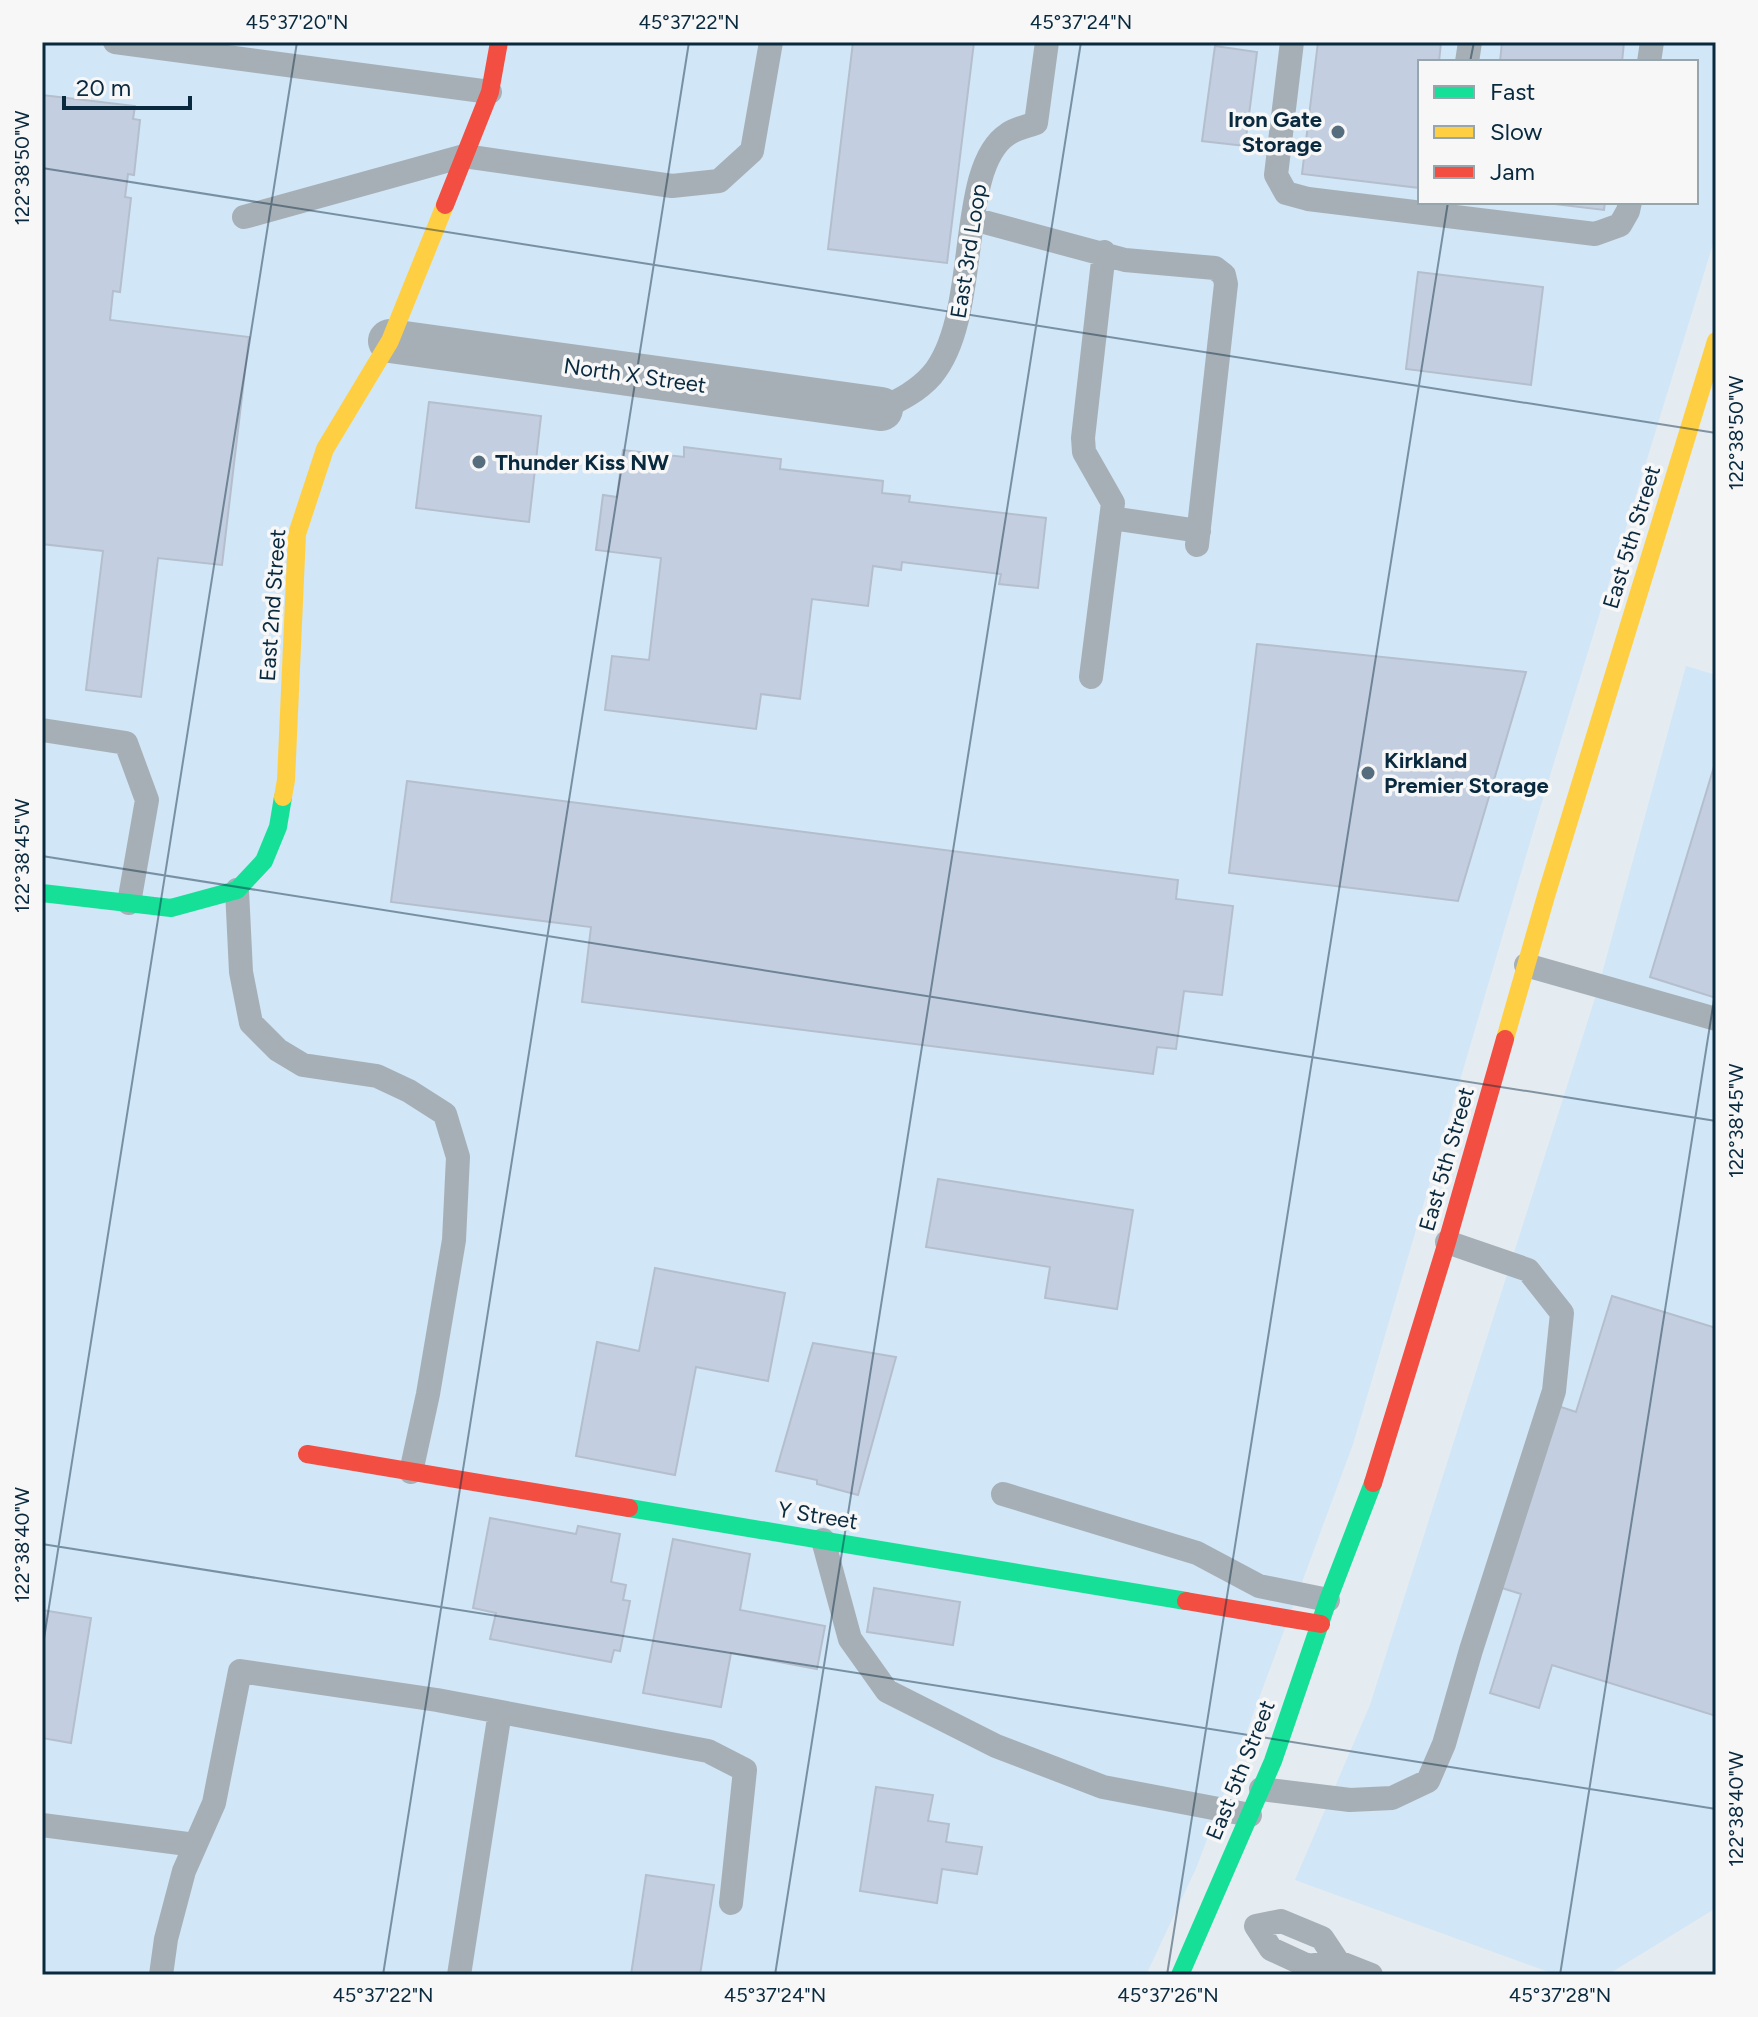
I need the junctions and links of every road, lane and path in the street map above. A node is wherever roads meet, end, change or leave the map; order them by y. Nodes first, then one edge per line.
1 (115, 42) edge
2 (499, 42) edge
3 (771, 42) edge
4 (1047, 42) edge
5 (1292, 42) edge
6 (490, 92) junction
7 (464, 156) junction
8 (1630, 204) edge
9 (1448, 209) edge
10 (244, 217) dead end
11 (973, 219) junction
12 (1104, 252) junction
13 (390, 341) junction
14 (1716, 341) edge
15 (881, 409) joint
16 (1111, 518) junction
17 (1091, 677) dead end
18 (42, 730) edge
19 (237, 890) junction
20 (42, 893) edge
21 (129, 903) junction
22 (1526, 965) junction
23 (1716, 1019) edge
24 (1447, 1242) junction
25 (307, 1454) dead end
26 (411, 1472) junction
27 (1003, 1494) dead end
28 (823, 1540) junction
29 (1328, 1600) junction
30 (1321, 1624) junction
31 (500, 1712) junction
32 (1261, 1789) junction
33 (1250, 1815) junction
34 (42, 1825) edge
35 (195, 1845) junction
36 (731, 1903) dead end
37 (1211, 1905) junction
38 (161, 1975) edge
39 (459, 1975) edge
40 (1180, 1975) edge
41 (1369, 1975) edge

1 - 6 lane
2 - 6 street, East 2nd Street
3 - 7 lane
4 - 11 lane, East 3rd Loop
5 - 9 lane
6 - 7 street, East 2nd Street
7 - 10 lane
7 - 13 street, East 2nd Street
8 - 9 lane
11 - 12 lane
11 - 15 lane, East 3rd Loop
12 - 16 lane
12 - 16 lane
13 - 15 street, North X Street
13 - 19 street, East 2nd Street
14 - 22 street, East 5th Street
16 - 17 lane
18 - 21 lane
19 - 21 street
19 - 26 lane
20 - 21 street
22 - 23 lane
22 - 24 street, East 5th Street
24 - 29 street, East 5th Street
24 - 32 lane
25 - 26 street, Y Street
26 - 28 street, Y Street
27 - 29 lane
28 - 30 street, Y Street
28 - 33 lane
29 - 30 street, East 5th Street
30 - 32 street, East 5th Street
31 - 35 lane
31 - 36 lane
31 - 39 lane
32 - 33 street, East 5th Street
33 - 37 street, East 5th Street
34 - 35 lane
35 - 38 lane
37 - 40 street, East 5th Street
37 - 41 lane

